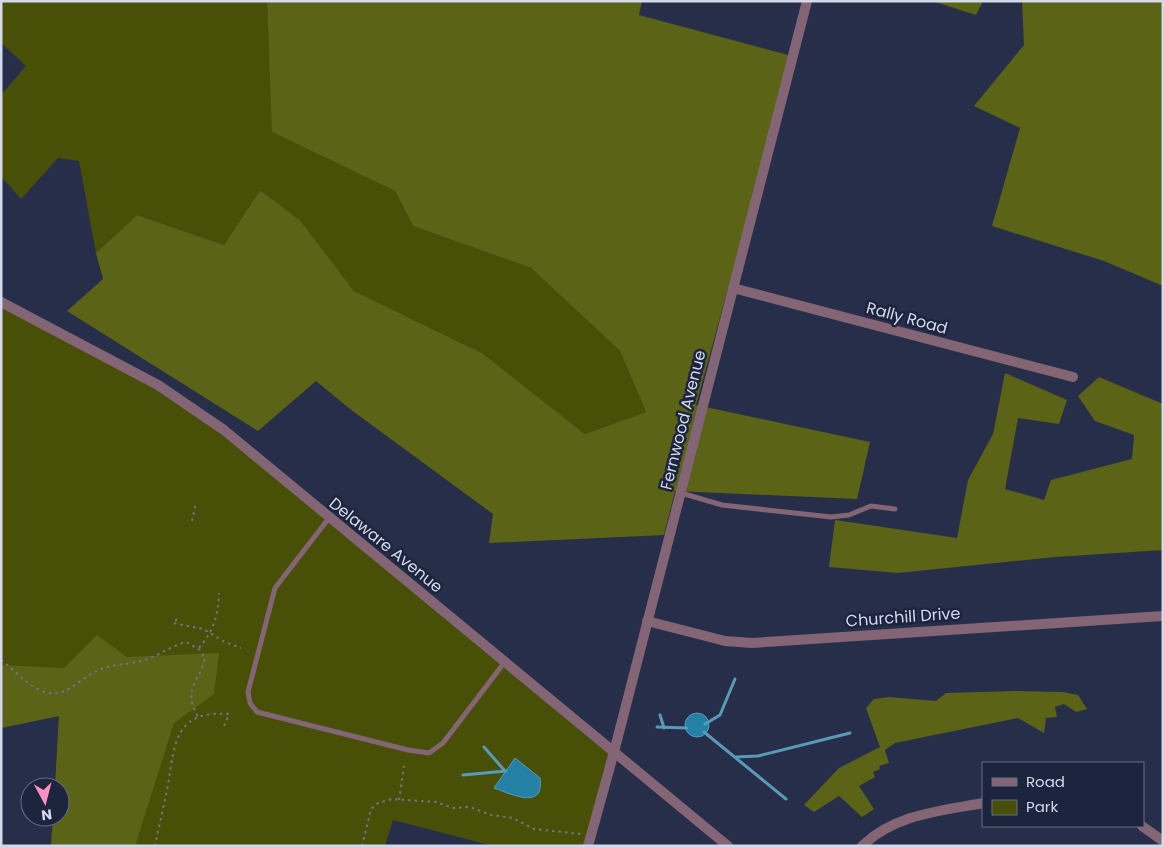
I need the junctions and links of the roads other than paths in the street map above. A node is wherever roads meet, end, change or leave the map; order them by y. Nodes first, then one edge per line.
1 (807, 1) edge
2 (733, 288) junction
3 (1, 302) edge
4 (1073, 377) dead end
5 (680, 493) junction
6 (895, 509) dead end
7 (329, 518) junction
8 (1163, 616) edge
9 (647, 621) junction
10 (504, 662) junction
11 (614, 752) junction
12 (982, 803) edge
13 (1143, 827) edge
14 (1163, 841) edge
15 (588, 846) edge
16 (728, 846) edge
17 (862, 846) edge

1 - 2 street, Fernwood Avenue
2 - 4 street, Rally Road
2 - 5 street, Fernwood Avenue
3 - 7 street, Delaware Avenue
5 - 6 lane
5 - 9 street, Fernwood Avenue
7 - 10 street, Delaware Avenue
7 - 10 lane
8 - 9 street, Churchill Drive
9 - 11 street, Fernwood Avenue
10 - 11 street, Delaware Avenue
11 - 15 street, Fernwood Avenue
11 - 16 street, Delaware Avenue
12 - 17 street
13 - 14 street

